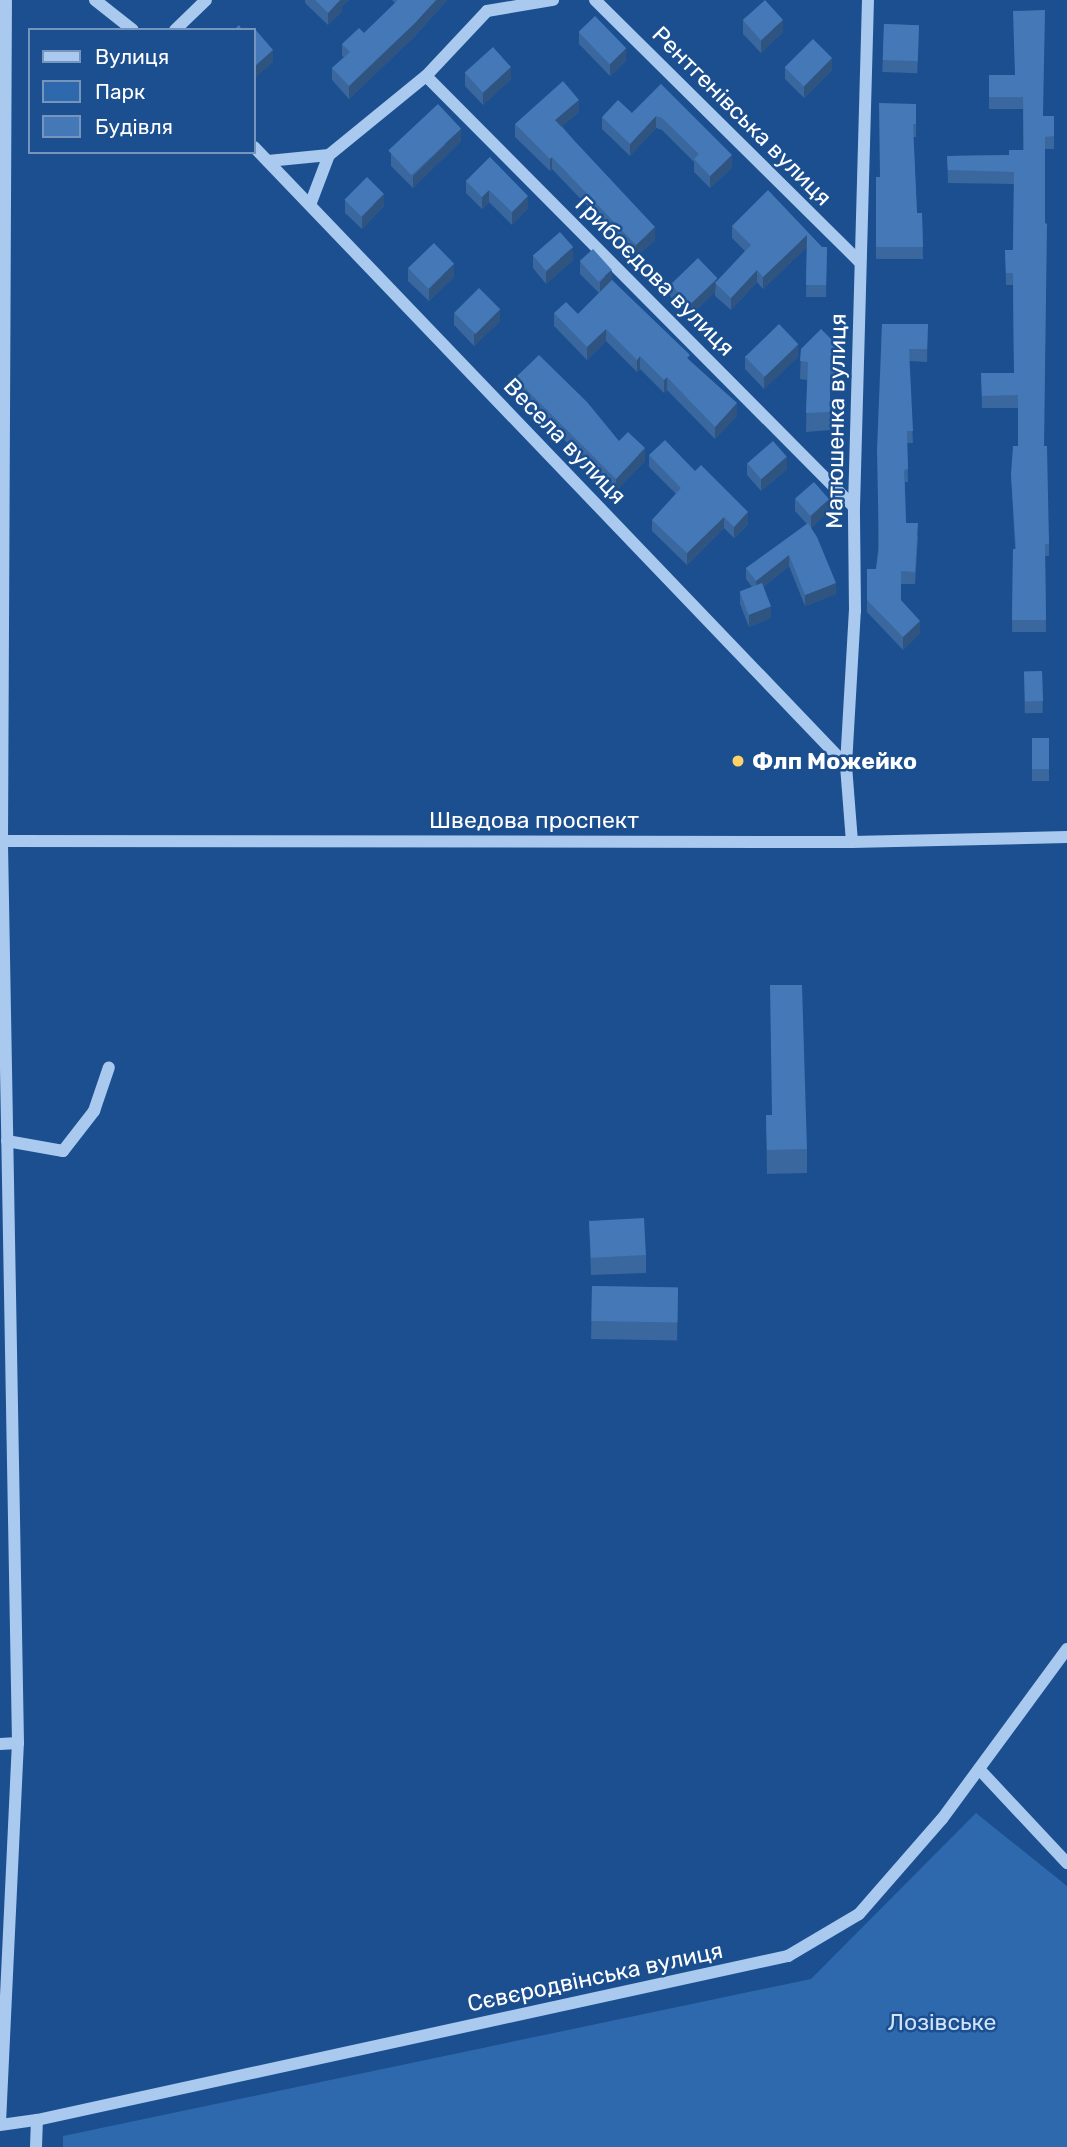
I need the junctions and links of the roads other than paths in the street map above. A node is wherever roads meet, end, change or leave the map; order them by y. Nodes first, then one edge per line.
1 (6, 0) edge
2 (95, 0) edge
3 (206, 0) edge
4 (553, 0) edge
5 (595, 0) edge
6 (868, 0) edge
7 (130, 28) edge
8 (177, 28) edge
9 (426, 76) junction
10 (256, 149) edge
11 (329, 155) junction
12 (268, 161) junction
13 (310, 205) junction
14 (860, 262) junction
15 (854, 507) junction
16 (846, 765) junction
17 (1067, 836) edge
18 (1, 841) edge
19 (852, 842) junction
20 (109, 1067) dead end
21 (6, 1142) junction
22 (1067, 1649) edge
23 (19, 1743) junction
24 (0, 1744) edge
25 (979, 1769) junction
26 (1067, 1863) edge
27 (37, 2120) junction
28 (0, 2124) edge
29 (36, 2147) edge

1 - 18 street
2 - 7 street
3 - 8 street
4 - 9 street
5 - 14 street, Рентгенівська вулиця
6 - 14 street, Матюшенка вулиця
9 - 11 street
9 - 15 street, Грибоєдова вулиця
10 - 12 street, Весела вулиця
11 - 12 street
11 - 13 street
12 - 13 street, Весела вулиця
13 - 16 street, Весела вулиця
14 - 15 street, Матюшенка вулиця
15 - 16 street, Матюшенка вулиця
16 - 19 street, Матюшенка вулиця
17 - 19 street, Шведова проспект
18 - 19 street, Шведова проспект
18 - 21 street
20 - 21 street
21 - 23 street
22 - 25 street, Сєвєродвінська вулиця
23 - 24 street
23 - 28 street
25 - 26 street
25 - 27 street, Сєвєродвінська вулиця
27 - 28 street, Сєвєродвінська вулиця
27 - 29 street

